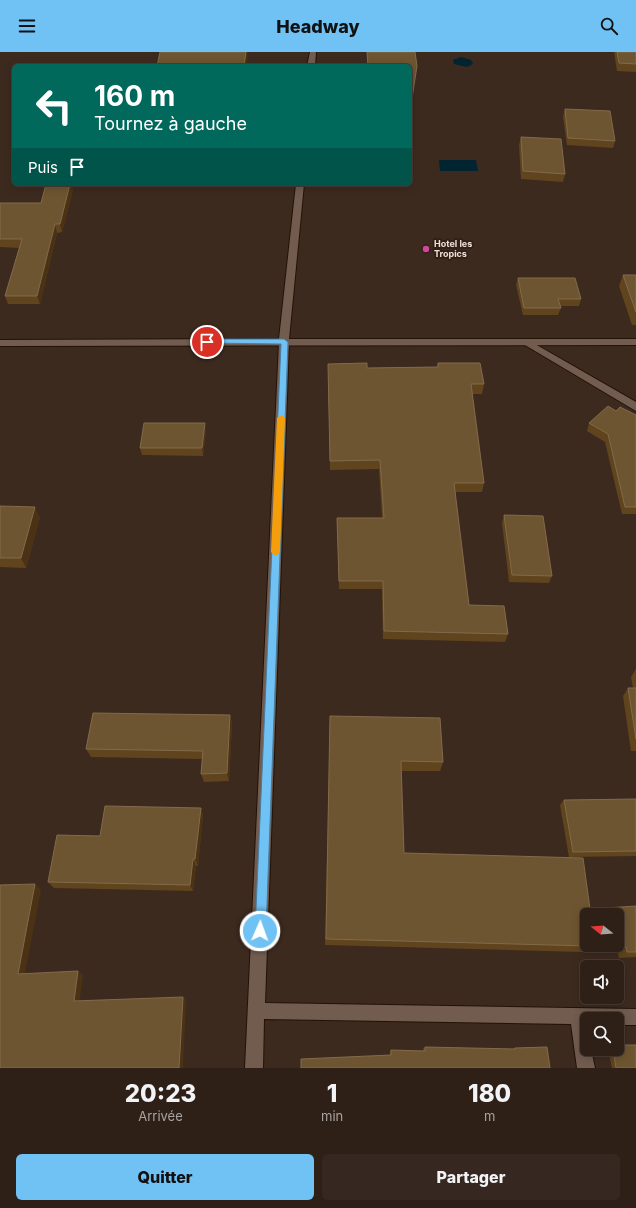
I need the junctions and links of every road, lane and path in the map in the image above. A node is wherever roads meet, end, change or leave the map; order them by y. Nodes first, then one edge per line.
1 (313, 52) edge
2 (311, 64) edge
3 (300, 186) edge
4 (284, 342) junction
5 (636, 342) edge
6 (0, 343) edge
7 (528, 343) junction
8 (636, 407) edge
9 (257, 1011) junction
10 (636, 1016) edge
11 (578, 1017) junction
12 (254, 1068) edge
13 (586, 1068) edge

1 - 2 street
3 - 4 street
4 - 6 street
4 - 7 street
4 - 9 street
5 - 7 street
7 - 8 street
9 - 11 street
9 - 12 street
10 - 11 street
11 - 13 street

